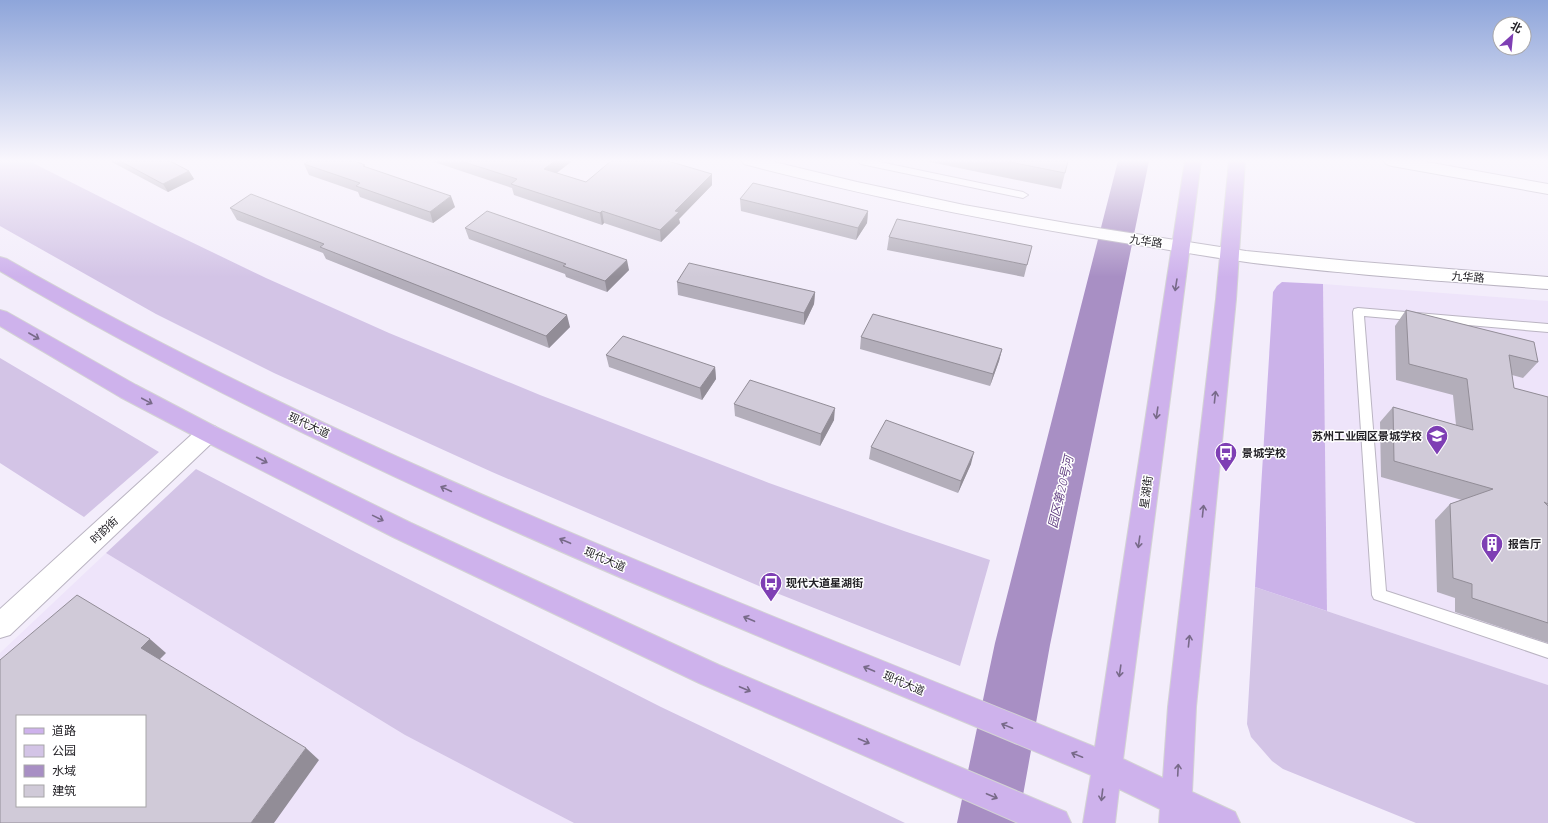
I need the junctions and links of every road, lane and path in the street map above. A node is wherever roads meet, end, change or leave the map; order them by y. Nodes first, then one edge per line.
1 (910, 199) edge
2 (1188, 199) edge
3 (1234, 199) edge
4 (1182, 246) junction
5 (1230, 254) junction
6 (0, 263) edge
7 (1548, 283) edge
8 (0, 317) edge
9 (1548, 328) edge
10 (208, 433) junction
11 (0, 626) edge
12 (1548, 651) edge
13 (1106, 767) junction
14 (1176, 812) edge
15 (1043, 818) edge
16 (1098, 823) edge
17 (1224, 823) edge

1 - 4 street, 九华路
2 - 4 main road, 星湖街
3 - 5 main road
4 - 5 street, 九华路
4 -> 13 main road, 星湖街
5 - 7 street, 九华路
14 -> 5 main road
13 -> 6 main road, 现代大道
8 -> 10 main road
9 - 12 lane
10 - 11 street, 时韵街
10 -> 15 main road
13 - 14 main road, 现代大道
13 -> 16 main road, 星湖街
14 - 17 main road, 现代大道

